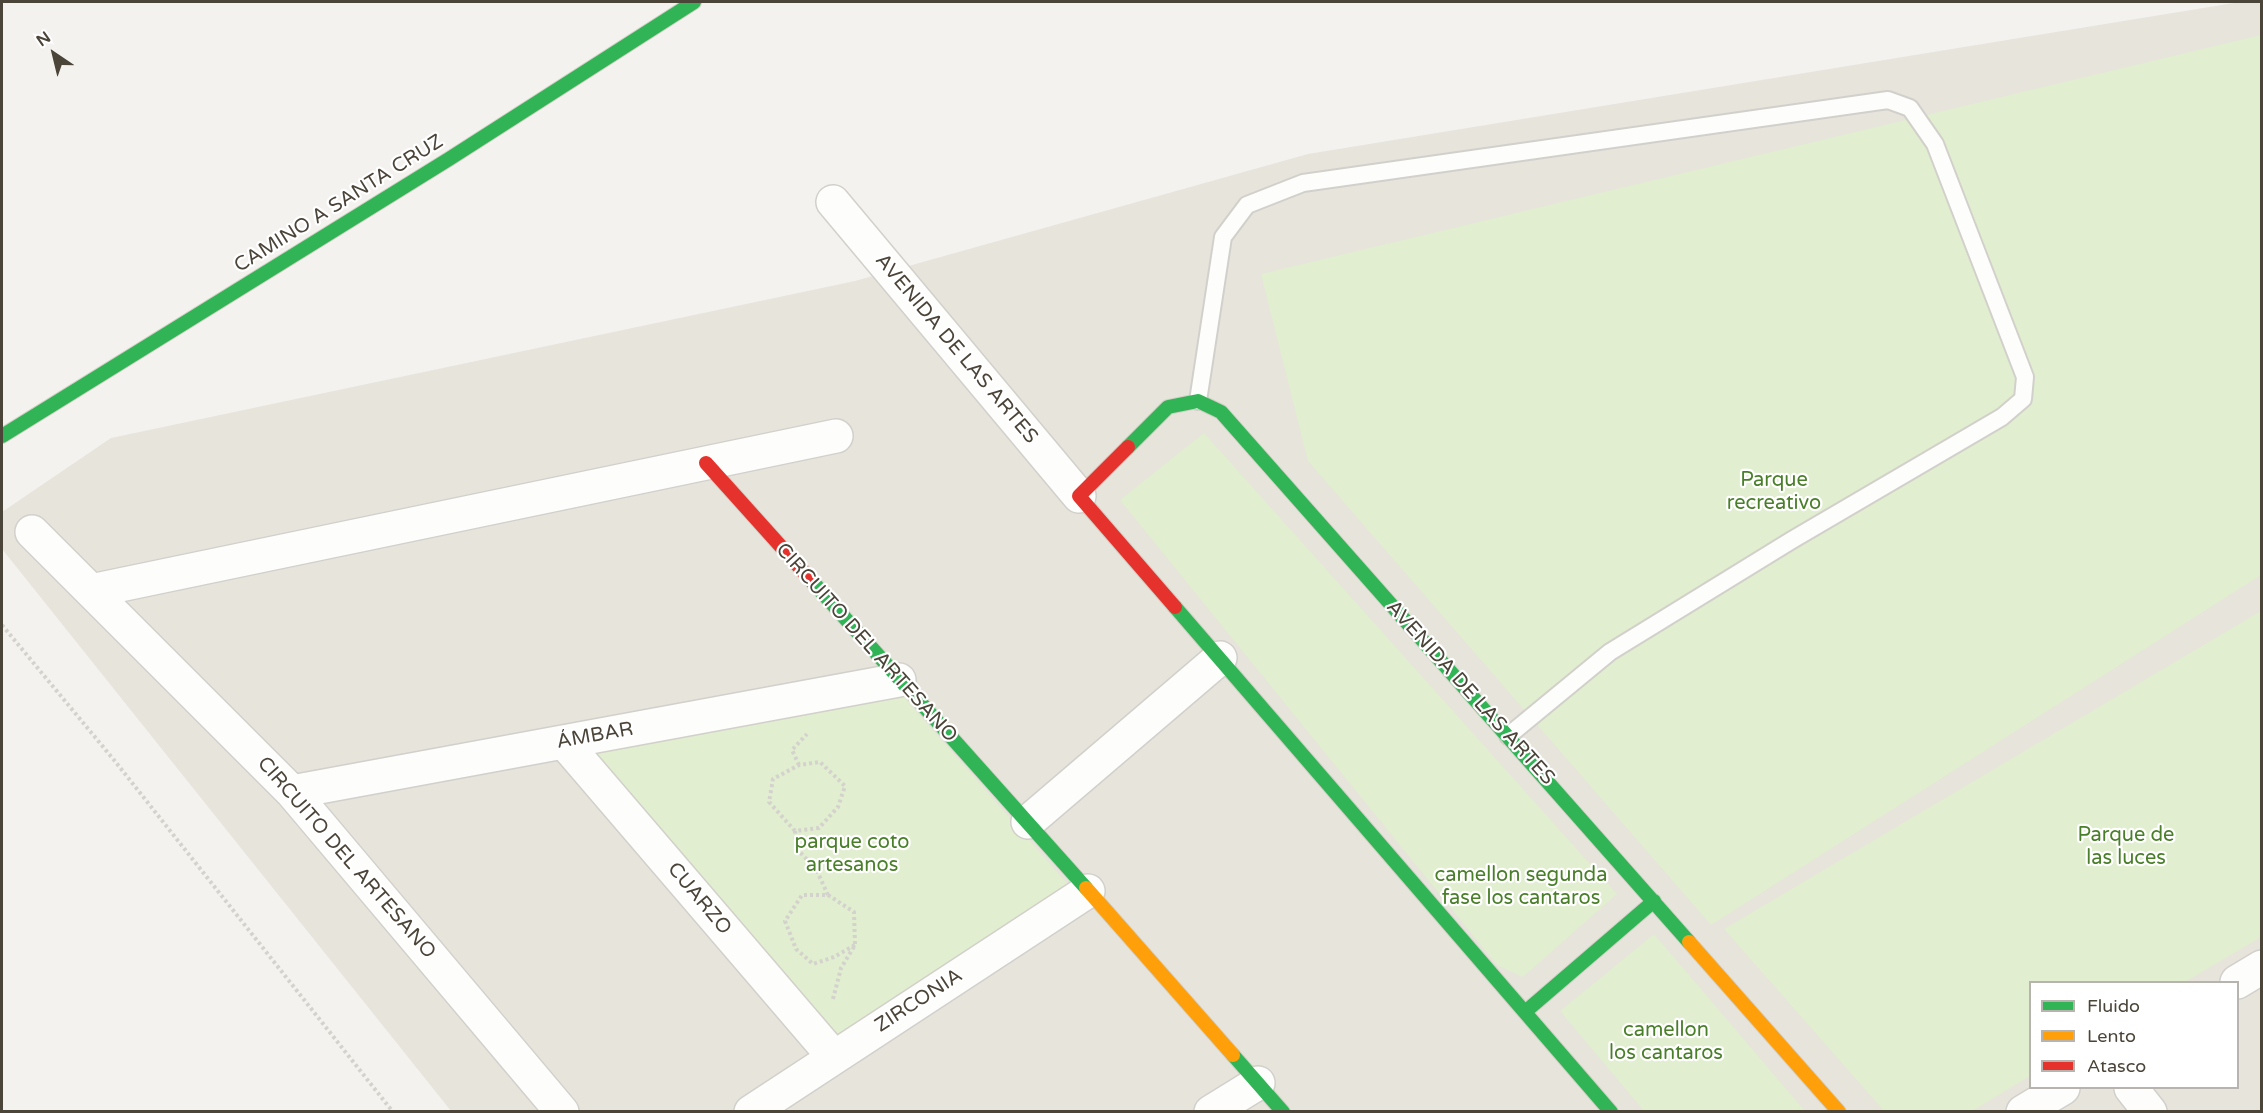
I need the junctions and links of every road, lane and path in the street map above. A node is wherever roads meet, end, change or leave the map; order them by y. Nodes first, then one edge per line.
1 (694, 2) edge
2 (833, 202) dead end
3 (1198, 400) junction
4 (2, 436) edge
5 (836, 436) dead end
6 (706, 463) junction
7 (1079, 496) junction
8 (32, 532) dead end
9 (91, 591) junction
10 (2, 625) edge
11 (1220, 658) junction
12 (899, 680) junction
13 (1508, 736) junction
14 (564, 742) junction
15 (292, 792) junction
16 (1028, 822) junction
17 (795, 831) junction
18 (1088, 891) junction
19 (828, 895) junction
20 (1654, 901) junction
21 (855, 945) junction
22 (2262, 968) edge
23 (2238, 981) edge
24 (832, 1002) dead end
25 (1525, 1012) junction
26 (834, 1058) junction
27 (1258, 1083) junction
28 (2061, 1089) edge
29 (2132, 1089) edge
30 (393, 1112) edge
31 (562, 1112) edge
32 (751, 1112) edge
33 (1211, 1112) edge
34 (1283, 1112) edge
35 (1611, 1112) edge
36 (1839, 1112) edge
37 (2023, 1112) edge
38 (2150, 1112) edge

1 - 4 street, CAMINO A SANTA CRUZ
2 - 7 street, AVENIDA DE LAS ARTES
3 - 7 street
3 - 13 street, AVENIDA DE LAS ARTES
3 - 13 lane
5 - 6 street
6 - 9 street
6 - 12 street, CIRCUITO DEL ARTESANO
7 - 11 street, AVENIDA DE LAS ARTES
8 - 9 street, CIRCUITO DEL ARTESANO
9 - 15 street, CIRCUITO DEL ARTESANO
10 - 30 path
11 - 16 street
11 - 25 street, AVENIDA DE LAS ARTES
12 - 14 street, ÁMBAR
12 - 16 street, CIRCUITO DEL ARTESANO
13 - 20 street, AVENIDA DE LAS ARTES
14 - 15 street, ÁMBAR
14 - 26 street, CUARZO
15 - 31 street, CIRCUITO DEL ARTESANO
16 - 18 street, CIRCUITO DEL ARTESANO
17 - 17 path
17 - 19 path
18 - 26 street, ZIRCONIA
18 - 27 street, CIRCUITO DEL ARTESANO
19 - 21 path
19 - 21 path
20 - 25 street
20 - 36 street, AVENIDA DE LAS ARTES
21 - 24 path
22 - 23 street
25 - 35 street, AVENIDA DE LAS ARTES
26 - 32 street, ZIRCONIA
27 - 33 street
27 - 34 street, CIRCUITO DEL ARTESANO
28 - 37 street
29 - 38 street

